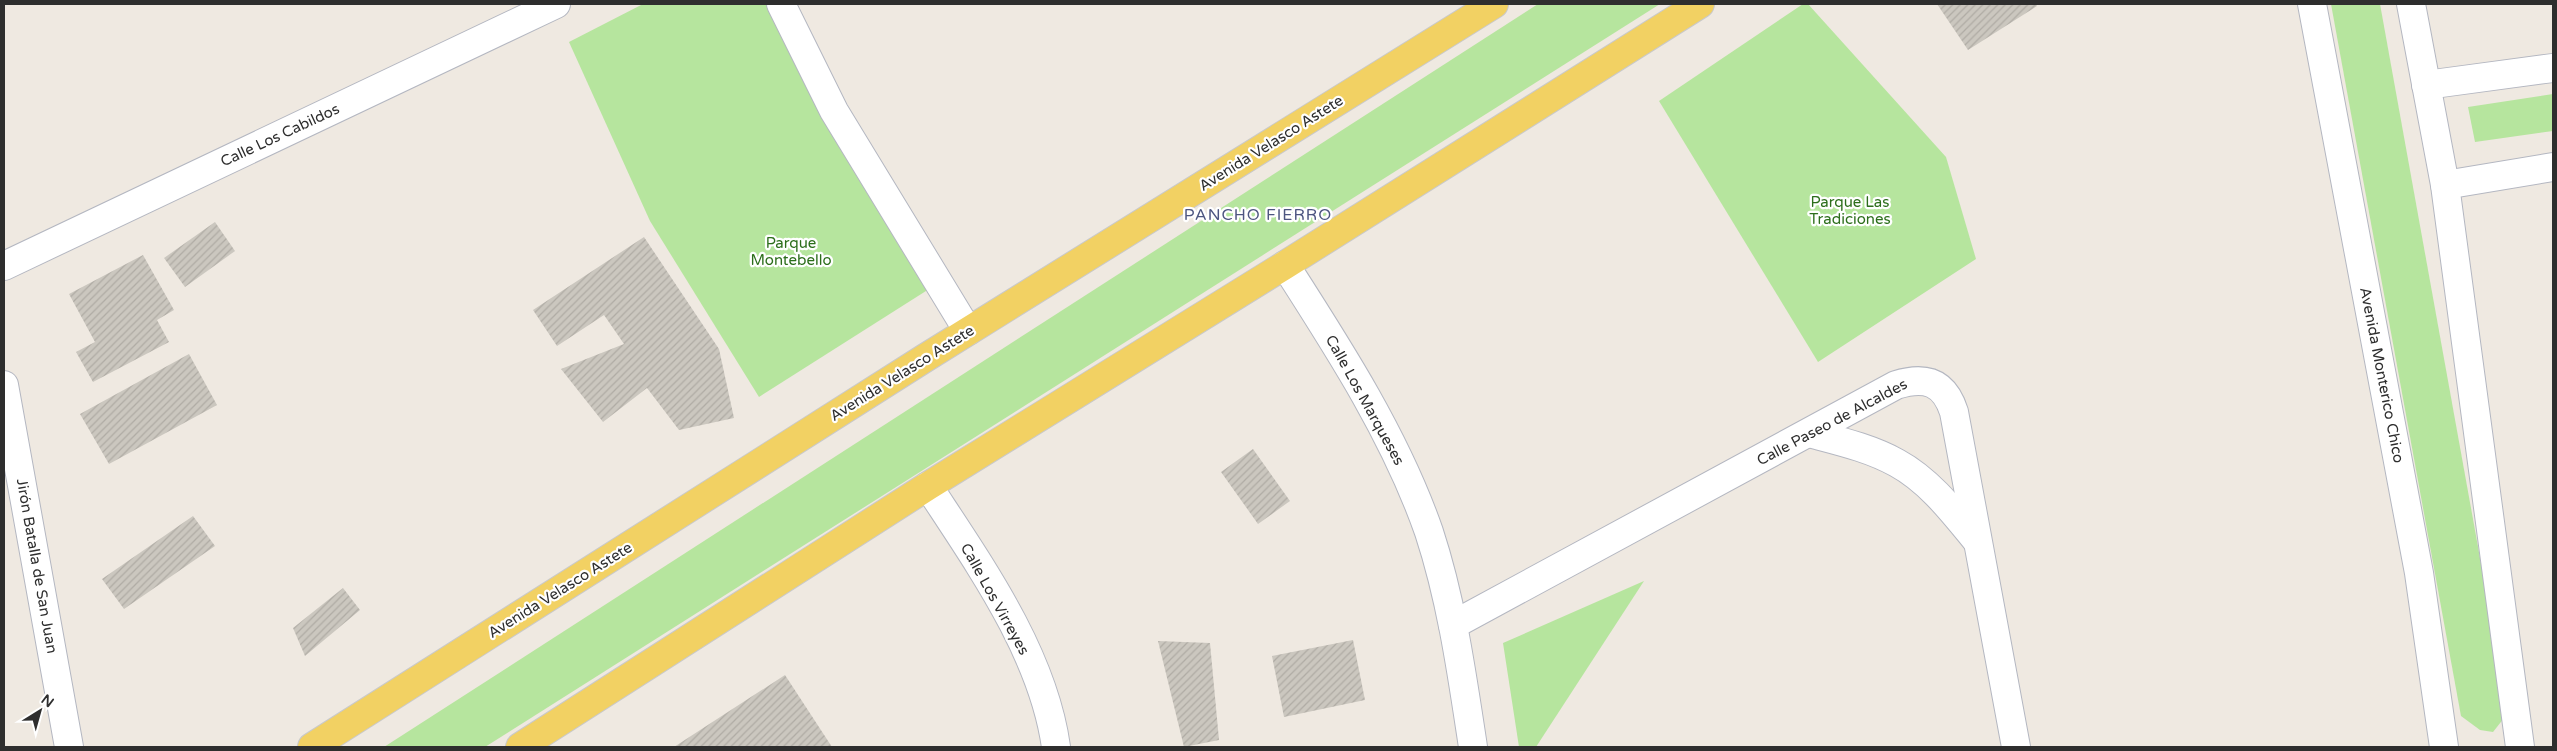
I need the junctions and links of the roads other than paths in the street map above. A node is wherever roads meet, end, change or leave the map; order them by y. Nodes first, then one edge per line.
1 (556, 4) edge
2 (781, 4) edge
3 (1494, 4) edge
4 (1700, 4) edge
5 (2312, 4) edge
6 (2411, 4) edge
7 (2553, 68) edge
8 (2426, 85) junction
9 (2553, 168) edge
10 (2445, 185) junction
11 (1285, 265) junction
12 (4, 266) edge
13 (968, 331) junction
14 (4, 384) edge
15 (1809, 433) junction
16 (928, 486) junction
17 (1978, 542) junction
18 (1453, 625) junction
19 (69, 747) edge
20 (312, 747) edge
21 (520, 747) edge
22 (1056, 747) edge
23 (1473, 747) edge
24 (2016, 747) edge
25 (2444, 747) edge
26 (2520, 747) edge

1 - 12 street, Calle Los Cabildos
2 - 13 street
3 - 13 main road, Avenida Velasco Astete
4 - 11 main road
5 - 25 street, Avenida Monterico Chico
6 - 8 street
7 - 8 street
8 - 10 street
9 - 10 street
10 - 26 street
11 - 16 main road
11 - 18 street, Calle Los Marqueses
13 - 20 main road, Avenida Velasco Astete
14 - 19 street, Jirón Batalla de San Juan
15 - 17 street
15 - 17 street, Calle Paseo de Alcaldes
15 - 18 street, Calle Paseo de Alcaldes
16 - 21 main road
16 - 22 street, Calle Los Virreyes
17 - 24 street, Calle Paseo de Alcaldes
18 - 23 street, Calle Los Marqueses

